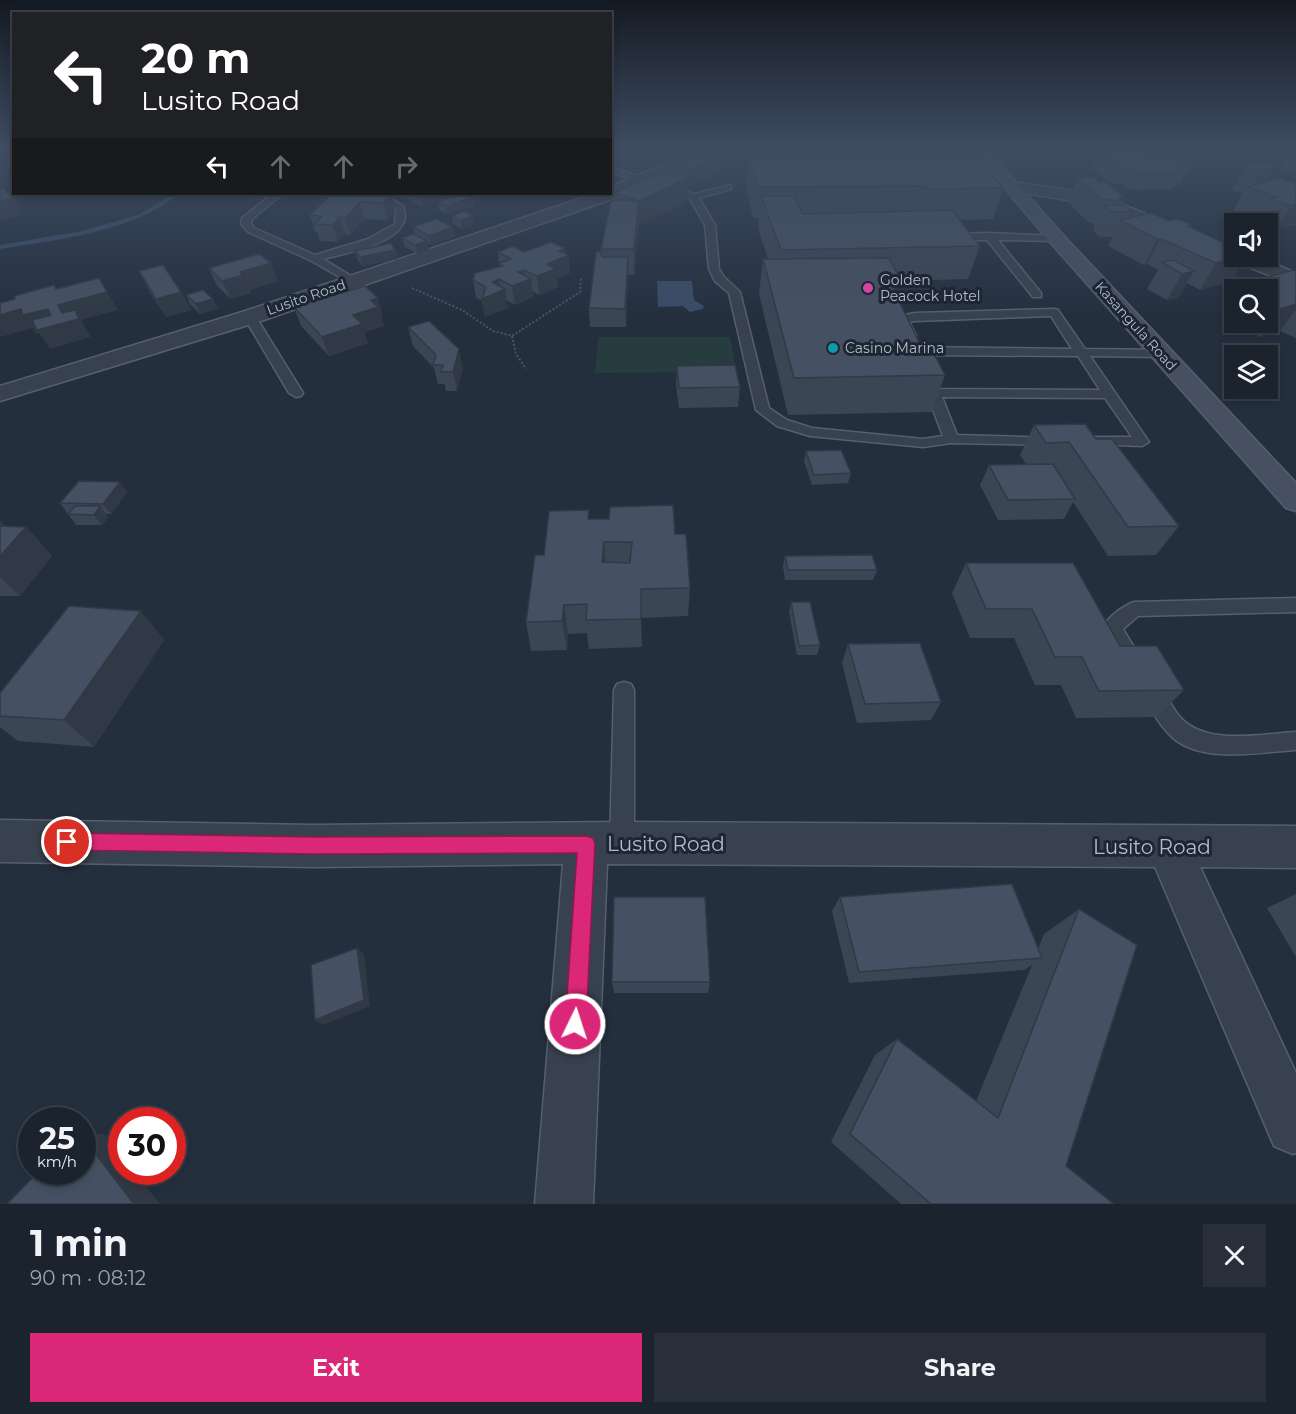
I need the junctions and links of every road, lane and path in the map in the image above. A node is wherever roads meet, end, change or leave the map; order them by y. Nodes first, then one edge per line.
1 (264, 204) edge
2 (394, 204) edge
3 (578, 204) edge
4 (698, 204) edge
5 (1027, 204) edge
6 (1103, 204) edge
7 (989, 236) junction
8 (944, 237) edge
9 (1056, 238) junction
10 (1224, 251) edge
11 (314, 258) junction
12 (1264, 267) edge
13 (378, 273) junction
14 (581, 278) dead end
15 (1296, 280) edge
16 (352, 281) junction
17 (1036, 295) dead end
18 (250, 317) junction
19 (512, 336) junction
20 (918, 351) junction
21 (1082, 353) junction
22 (1160, 353) junction
23 (526, 369) dead end
24 (296, 393) dead end
25 (934, 393) junction
26 (0, 394) edge
27 (1110, 394) junction
28 (951, 439) junction
29 (1296, 501) edge
30 (1289, 605) edge
31 (1296, 621) edge
32 (624, 690) dead end
33 (1296, 741) edge
34 (0, 841) edge
35 (604, 844) junction
36 (1168, 847) junction
37 (1296, 847) edge
38 (1293, 1127) dead end
39 (564, 1204) edge

1 - 11 lane
2 - 11 lane
3 - 13 street, Lusito Road
4 - 28 lane
5 - 9 main road, Kasangula Road
6 - 10 street
7 - 8 lane
7 - 9 lane
7 - 17 lane
9 - 22 main road, Kasangula Road
11 - 16 lane
12 - 15 street
13 - 16 street, Lusito Road
13 - 19 path
14 - 19 path
16 - 18 street, Lusito Road
18 - 24 lane
18 - 26 street, Lusito Road
19 - 23 path
20 - 21 lane
20 - 21 lane
20 - 25 lane
21 - 22 lane
21 - 27 lane
22 - 29 main road, Kasangula Road
25 - 27 lane
25 - 28 lane
27 - 28 lane
30 - 31 lane
30 - 33 lane
32 - 35 lane
34 - 35 street, Lusito Road
35 - 36 street, Lusito Road
35 - 39 street
36 - 37 street, Lusito Road
36 - 38 street

